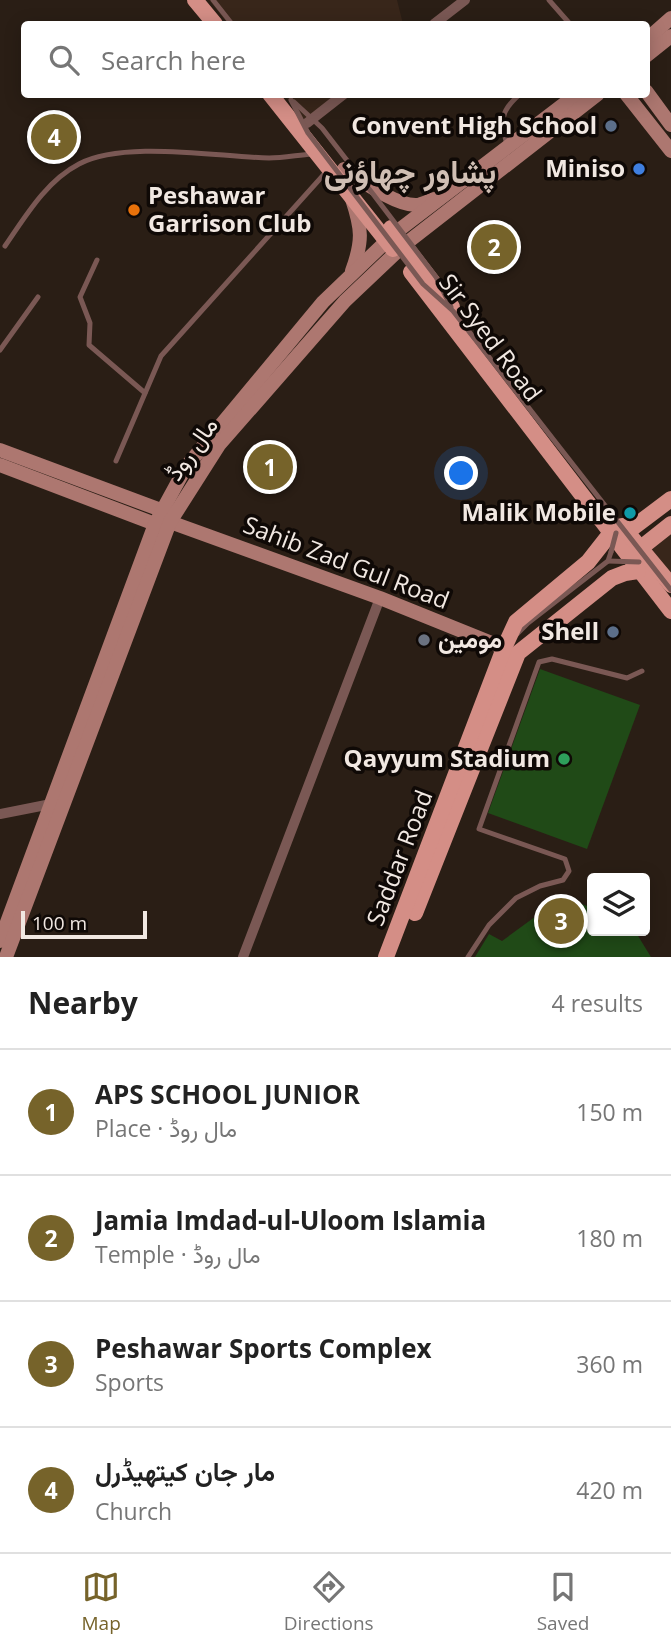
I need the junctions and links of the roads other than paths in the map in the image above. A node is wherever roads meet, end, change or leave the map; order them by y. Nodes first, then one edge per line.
1 (195, 0) edge
2 (211, 0) edge
3 (465, 0) edge
4 (549, 0) edge
5 (671, 18) edge
6 (212, 21) edge
7 (228, 21) edge
8 (437, 21) edge
9 (567, 21) edge
10 (650, 36) edge
11 (671, 36) edge
12 (650, 53) edge
13 (650, 96) edge
14 (274, 98) edge
15 (289, 98) edge
16 (289, 98) edge
17 (290, 98) edge
18 (339, 98) edge
19 (516, 98) edge
20 (572, 98) edge
21 (593, 98) edge
22 (629, 98) edge
23 (307, 123) junction
24 (671, 125) edge
25 (508, 148) junction
26 (671, 151) edge
27 (317, 153) junction
28 (337, 169) junction
29 (350, 195) junction
30 (446, 195) junction
31 (396, 243) junction
32 (5, 246) dead end
33 (97, 260) dead end
34 (351, 275) junction
35 (38, 297) dead end
36 (453, 311) junction
37 (0, 350) edge
38 (145, 393) junction
39 (529, 417) junction
40 (0, 450) edge
41 (116, 461) dead end
42 (0, 465) edge
43 (671, 499) edge
44 (166, 516) junction
45 (611, 516) junction
46 (155, 524) junction
47 (671, 524) edge
48 (627, 532) junction
49 (610, 534) junction
50 (642, 547) junction
51 (608, 561) junction
52 (655, 570) junction
53 (638, 571) junction
54 (668, 590) edge
55 (380, 598) junction
56 (671, 611) edge
57 (504, 648) junction
58 (642, 671) dead end
59 (485, 711) junction
60 (477, 737) junction
61 (58, 802) junction
62 (0, 814) edge
63 (0, 941) edge
64 (6, 957) edge
65 (243, 957) edge
66 (386, 957) edge
67 (398, 957) edge
68 (468, 957) edge

1 - 6 main road
2 - 7 main road
3 - 8 street
4 - 9 lane
5 - 10 main road
11 - 12 main road
13 - 24 main road
14 - 27 main road, Sir Syed Road
15 - 23 main road, Sir Syed Road
16 - 36 lane, bridge
17 - 36 lane, bridge
18 - 23 street
19 - 25 lane
20 - 25 main road, مال روڈ
21 - 31 main road, مال روڈ
22 - 26 main road
23 - 28 main road, Sir Syed Road
25 - 30 main road, مال روڈ
27 - 28 main road, Sir Syed Road
27 - 32 lane
28 - 29 main road, Sir Syed Road
28 - 30 main road
28 - 31 main road, Sir Syed Road
28 - 38 lane
29 - 31 main road, Sir Syed Road
29 - 34 main road
30 - 31 main road, مال روڈ
31 - 34 main road, مال روڈ
31 - 39 main road, Sir Syed Road
31 - 44 main road, مال روڈ
33 - 38 lane
34 - 44 main road, مال روڈ
35 - 37 lane
36 - 45 lane, bridge
38 - 41 lane
39 - 48 main road, Sir Syed Road
39 - 49 main road, Sir Syed Road
40 - 44 main road, Sahib Zad Gul Road
42 - 46 main road, Sahib Zad Gul Road
43 - 48 main road
44 - 46 main road, Sahib Zad Gul Road
44 - 55 main road, Sahib Zad Gul Road
44 - 61 main road, مال روڈ
45 - 51 lane, bridge
45 - 52 lane, bridge
46 - 61 main road, مال روڈ
47 - 50 main road
48 - 50 main road, Sir Syed Road
49 - 53 main road, Sir Syed Road
49 - 57 main road, Saddar Road
50 - 54 main road, Sir Syed Road
51 - 52 lane, bridge
51 - 59 lane
52 - 54 lane, bridge
53 - 54 main road, Sir Syed Road
53 - 60 main road, Saddar Road
54 - 56 main road, Sir Syed Road
55 - 57 main road, Sahib Zad Gul Road
55 - 65 street
57 - 60 main road, Saddar Road
58 - 68 lane
59 - 60 lane
59 - 60 lane
60 - 66 main road, Saddar Road
60 - 67 main road, Saddar Road
61 - 62 street
61 - 63 main road, مال روڈ
61 - 64 main road, مال روڈ

